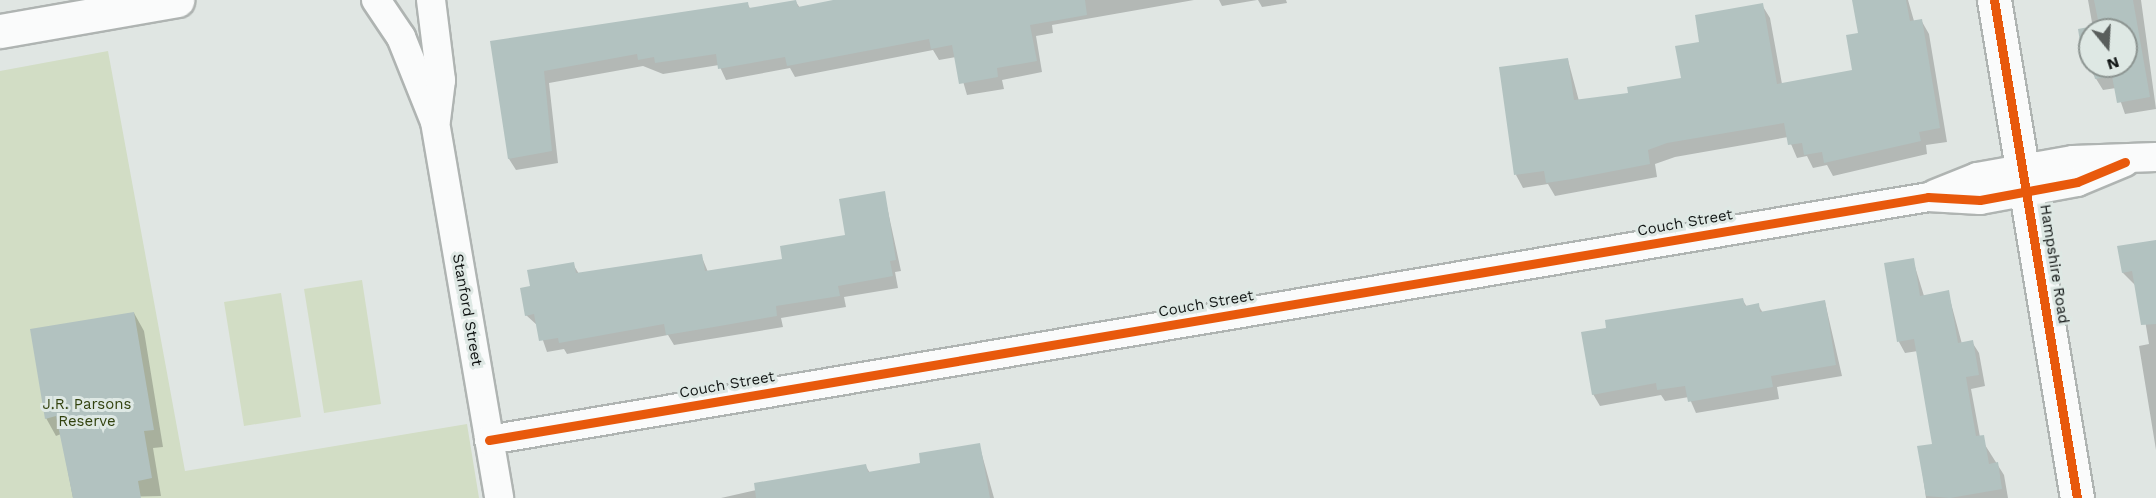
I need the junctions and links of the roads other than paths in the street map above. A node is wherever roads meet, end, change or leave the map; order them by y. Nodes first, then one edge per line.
1 (177, 0) edge
2 (376, 0) edge
3 (431, 0) edge
4 (1994, 0) edge
5 (117, 5) edge
6 (0, 31) edge
7 (435, 122) junction
8 (2156, 157) edge
9 (2025, 180) junction
10 (489, 440) junction
11 (499, 498) edge
12 (2077, 498) edge

1 - 5 street
2 - 7 street, Stanford Street
3 - 7 street, Stanford Street
4 - 9 street, Hampshire Road
5 - 6 street
7 - 10 street, Stanford Street
8 - 9 street, Couch Street
9 - 10 street, Couch Street
9 - 12 street, Hampshire Road
10 - 11 street, Stanford Street

